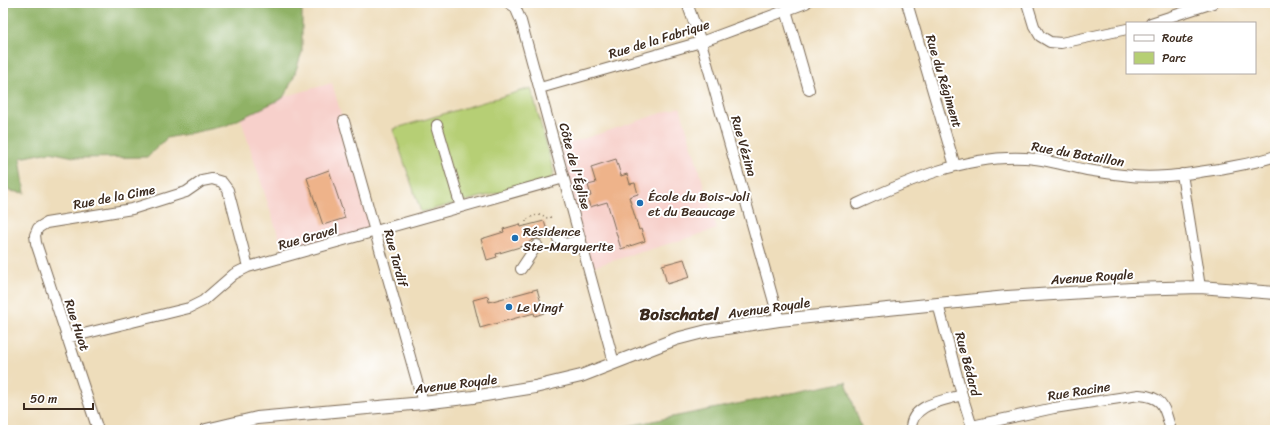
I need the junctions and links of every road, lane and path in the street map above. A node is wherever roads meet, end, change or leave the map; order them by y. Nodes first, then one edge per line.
1 (509, 3) edge
2 (688, 3) edge
3 (806, 3) edge
4 (907, 3) edge
5 (1027, 3) edge
6 (1213, 3) edge
7 (786, 10) junction
8 (1154, 22) edge
9 (1126, 29) edge
10 (701, 42) junction
11 (540, 88) junction
12 (809, 90) dead end
13 (344, 120) dead end
14 (437, 125) dead end
15 (1275, 156) edge
16 (955, 166) junction
17 (1182, 174) junction
18 (564, 178) junction
19 (857, 204) dead end
20 (461, 207) junction
21 (551, 217) dead end
22 (526, 226) dead end
23 (38, 228) joint
24 (375, 231) junction
25 (558, 239) dead end
26 (581, 240) junction
27 (537, 245) dead end
28 (248, 267) junction
29 (521, 269) dead end
30 (1200, 287) junction
31 (1275, 293) edge
32 (938, 304) junction
33 (780, 320) junction
34 (68, 338) junction
35 (614, 363) junction
36 (962, 395) junction
37 (423, 403) junction
38 (973, 428) edge
39 (98, 430) edge
40 (206, 430) edge
41 (911, 430) edge
42 (1171, 430) edge

1 - 11 street, Côte de l'Église
2 - 10 street, Rue Vézina
3 - 7 street, Rue de la Fabrique
4 - 16 street, Rue du Régiment
5 - 9 street
6 - 8 street
7 - 10 street, Rue de la Fabrique
7 - 12 street
10 - 11 street, Rue de la Fabrique
10 - 33 street, Rue Vézina
11 - 18 street, Côte de l'Église
13 - 24 street, Rue Tardif
14 - 20 street
15 - 17 street, Rue du Bataillon
16 - 17 street, Rue du Bataillon
16 - 19 street, Rue du Bataillon
17 - 30 street
18 - 20 street, Rue Gravel
18 - 26 street, Côte de l'Église
20 - 24 street, Rue Gravel
21 - 22 path
23 - 28 street, Rue de la Cime
23 - 34 street, Rue Huot
24 - 28 street, Rue Gravel
24 - 37 street, Rue Tardif
25 - 26 street
26 - 35 street, Côte de l'Église
27 - 29 street
28 - 34 street, Rue Gravel
30 - 31 main road, Avenue Royale
30 - 32 main road, Avenue Royale
32 - 33 main road, Avenue Royale
32 - 36 street, Rue Bédard
33 - 35 main road, Avenue Royale
34 - 39 street, Rue Huot
35 - 37 main road, Avenue Royale
36 - 38 street, Rue Bédard
36 - 41 street
37 - 40 main road, Avenue Royale
38 - 42 street, Rue Racine

